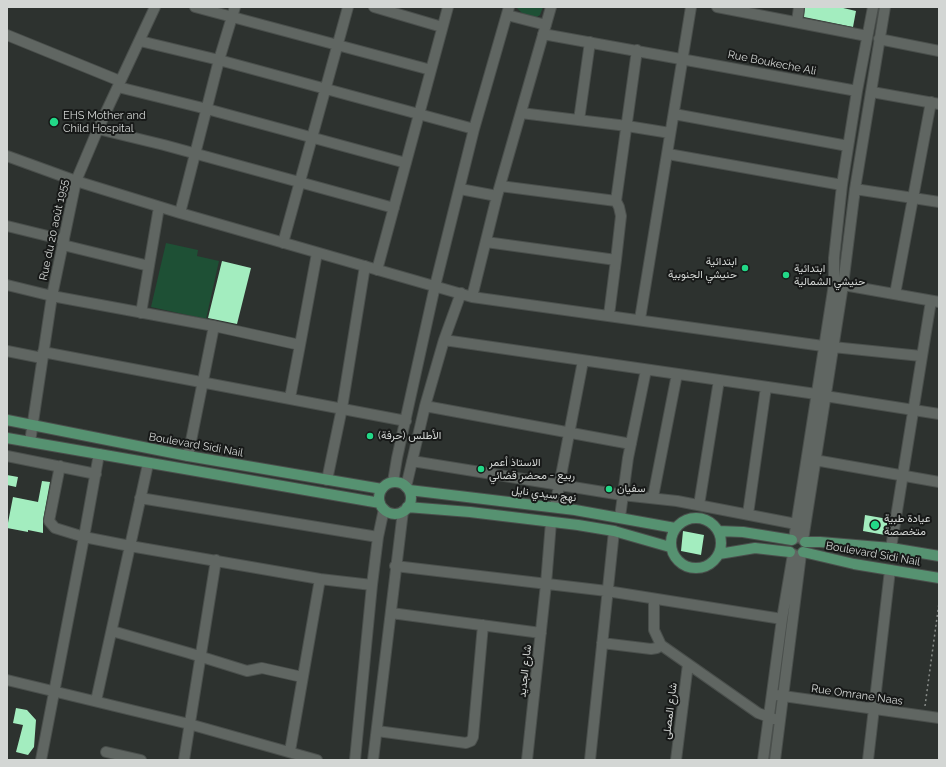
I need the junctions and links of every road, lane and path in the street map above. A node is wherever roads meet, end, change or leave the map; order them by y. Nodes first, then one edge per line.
1 (155, 7) edge
2 (195, 7) edge
3 (235, 7) edge
4 (348, 7) edge
5 (374, 7) edge
6 (448, 7) edge
7 (550, 7) edge
8 (691, 7) edge
9 (717, 7) edge
10 (799, 7) edge
11 (873, 7) edge
12 (885, 7) edge
13 (743, 9) edge
14 (508, 11) edge
15 (232, 17) junction
16 (797, 22) junction
17 (442, 27) junction
18 (545, 29) junction
19 (7, 35) edge
20 (867, 36) junction
21 (879, 40) junction
22 (140, 41) junction
23 (590, 42) junction
24 (338, 45) junction
25 (637, 50) junction
26 (939, 51) edge
27 (683, 58) junction
28 (219, 60) junction
29 (431, 70) junction
30 (119, 84) junction
31 (326, 90) junction
32 (857, 91) junction
33 (872, 92) junction
34 (935, 103) edge
35 (207, 109) junction
36 (521, 113) junction
37 (419, 114) junction
38 (674, 114) junction
39 (579, 120) junction
40 (627, 126) junction
41 (98, 129) junction
42 (474, 129) junction
43 (670, 133) junction
44 (313, 138) junction
45 (848, 146) junction
46 (195, 153) junction
47 (668, 154) junction
48 (7, 156) edge
49 (406, 163) junction
50 (76, 181) junction
51 (300, 182) junction
52 (842, 185) junction
53 (500, 186) junction
54 (460, 189) junction
55 (855, 189) junction
56 (497, 196) junction
57 (913, 198) junction
58 (616, 201) junction
59 (939, 202) edge
60 (160, 207) junction
61 (394, 208) junction
62 (180, 213) junction
63 (7, 226) edge
64 (64, 242) junction
65 (486, 242) junction
66 (283, 243) junction
67 (317, 253) junction
68 (616, 260) junction
69 (149, 266) junction
70 (365, 266) junction
71 (377, 270) junction
72 (838, 284) junction
73 (7, 285) edge
74 (435, 286) junction
75 (461, 293) junction
76 (895, 294) junction
77 (52, 296) junction
78 (472, 297) junction
79 (935, 302) edge
80 (141, 313) junction
81 (609, 315) junction
82 (640, 319) junction
83 (214, 326) junction
84 (444, 340) junction
85 (300, 345) junction
86 (828, 347) junction
87 (7, 351) edge
88 (43, 355) junction
89 (921, 356) junction
90 (583, 361) junction
91 (646, 370) junction
92 (678, 374) junction
93 (719, 380) junction
94 (203, 382) junction
95 (766, 387) junction
96 (820, 395) junction
97 (290, 398) junction
98 (425, 406) junction
99 (342, 408) junction
100 (913, 409) junction
101 (939, 414) edge
102 (7, 420) edge
103 (406, 421) junction
104 (32, 425) junction
105 (570, 432) junction
106 (7, 438) edge
107 (30, 442) junction
108 (631, 444) junction
109 (99, 454) junction
110 (7, 456) edge
111 (188, 456) junction
112 (810, 459) junction
113 (412, 461) junction
114 (148, 464) junction
115 (60, 466) junction
116 (96, 474) junction
117 (903, 474) junction
118 (327, 480) junction
119 (393, 482) junction
120 (939, 482) edge
121 (560, 485) junction
122 (407, 488) junction
123 (382, 489) junction
124 (622, 495) junction
125 (653, 497) junction
126 (140, 498) junction
127 (699, 505) junction
128 (382, 506) junction
129 (555, 507) junction
130 (405, 509) junction
131 (748, 514) junction
132 (620, 517) junction
133 (551, 522) junction
134 (796, 524) junction
135 (675, 528) junction
136 (614, 531) junction
137 (718, 531) junction
138 (84, 537) junction
139 (378, 537) junction
140 (130, 546) junction
141 (670, 547) junction
142 (798, 547) junction
143 (891, 548) junction
144 (719, 554) junction
145 (939, 556) edge
146 (216, 560) junction
147 (395, 566) junction
148 (890, 570) junction
149 (939, 578) edge
150 (320, 579) junction
151 (546, 584) junction
152 (372, 585) junction
153 (607, 591) junction
154 (654, 600) junction
155 (939, 603) edge
156 (391, 613) junction
157 (782, 619) junction
158 (483, 625) junction
159 (112, 631) junction
160 (541, 633) junction
161 (602, 643) junction
162 (661, 645) junction
163 (200, 658) junction
164 (688, 664) junction
165 (302, 677) junction
166 (7, 680) edge
167 (55, 691) junction
168 (772, 694) junction
169 (783, 696) junction
170 (96, 701) junction
171 (874, 710) junction
172 (924, 716) junction
173 (768, 718) junction
174 (939, 718) edge
175 (780, 720) junction
176 (189, 724) junction
177 (377, 731) junction
178 (290, 751) junction
179 (106, 752) dead end
180 (41, 760) edge
181 (141, 760) edge
182 (184, 760) edge
183 (317, 760) edge
184 (355, 760) edge
185 (373, 760) edge
186 (527, 760) edge
187 (590, 760) edge
188 (676, 760) edge
189 (763, 760) edge
190 (775, 760) edge
191 (868, 760) edge

1 - 22 street, Rue du 20 août 1955
2 - 15 street
3 - 15 street
4 - 24 street
5 - 17 street
6 - 17 street
7 - 18 street
8 - 27 street
9 - 13 street
10 - 16 street
11 - 20 street
12 - 21 street
13 - 16 street
14 - 18 street, Rue Boukeche Ali
14 - 42 street
15 - 24 street
15 - 28 street
16 - 20 street
17 - 29 street
18 - 23 street, Rue Boukeche Ali
18 - 36 street
19 - 30 street
20 - 32 street
21 - 26 street
21 - 33 street
22 - 28 street
22 - 30 street, Rue du 20 août 1955
23 - 25 street, Rue Boukeche Ali
23 - 39 street
24 - 29 street
24 - 31 street
25 - 27 street, Rue Boukeche Ali
25 - 40 street
27 - 32 street, Rue Boukeche Ali
27 - 38 street
28 - 31 street
28 - 35 street
29 - 37 street
30 - 35 street
30 - 41 street, Rue du 20 août 1955
31 - 37 street
31 - 44 street
32 - 45 street
33 - 34 street
33 - 55 street
34 - 57 street
35 - 44 street
35 - 46 street
36 - 39 street
36 - 53 street
37 - 42 street
37 - 49 street
38 - 43 street
38 - 45 street
39 - 40 street
40 - 43 street
40 - 58 street
41 - 46 street
41 - 50 street, Rue du 20 août 1955
42 - 54 street
43 - 47 street
44 - 49 street
44 - 51 street
45 - 52 street
46 - 51 street
46 - 62 street
47 - 52 street
47 - 82 street
48 - 50 street
49 - 61 street
50 - 60 street
50 - 64 street, Rue du 20 août 1955
51 - 61 street
51 - 66 street
52 - 72 street
53 - 56 street
53 - 58 street
54 - 56 street
54 - 74 street
55 - 57 street
55 - 72 street
56 - 65 street
57 - 59 street
57 - 76 street
58 - 68 street
60 - 62 street
60 - 69 street
61 - 71 street
62 - 66 street
63 - 64 street
64 - 69 street
64 - 77 street, Rue du 20 août 1955
65 - 68 street
65 - 78 street
66 - 67 street
67 - 70 street
67 - 85 street
68 - 81 street
69 - 80 street
70 - 71 street
70 - 99 street
71 - 74 street
72 - 76 street
72 - 86 street
73 - 77 street
74 - 75 street
74 - 103 street
75 - 78 street
75 - 84 street
76 - 79 street
77 - 80 street
77 - 88 street, Rue du 20 août 1955
78 - 81 street
79 - 89 street
80 - 83 street
81 - 82 street
82 - 86 street
83 - 85 street
83 - 94 street
84 - 90 street
84 - 98 street
85 - 97 street
86 - 89 street
86 - 96 street
87 - 88 street
88 - 94 street
88 - 104 street, Rue du 20 août 1955
89 - 100 street
90 - 91 street
90 - 105 street
91 - 92 street
91 - 108 street
92 - 93 street
92 - 125 street
93 - 95 street
93 - 127 street
94 - 97 street
94 - 111 street
95 - 96 street
95 - 131 street
96 - 100 street
96 - 112 street
97 - 99 street
98 - 105 street
98 - 113 street
99 - 103 street
99 - 118 street
100 - 101 street
100 - 117 street
102 - 104 main road, Boulevard Sidi Nail
103 - 119 street
104 - 107 street, Rue du 20 août 1955
104 - 111 main road, Boulevard Sidi Nail
105 - 108 street
105 - 121 street
106 - 107 main road
107 - 109 main road
108 - 124 street
109 - 114 main road
109 - 116 street
110 - 115 street
111 - 118 main road, Boulevard Sidi Nail
112 - 117 street
112 - 134 street
112 - 142 street
113 - 121 street
113 - 122 street
114 - 126 street
114 - 128 main road
115 - 116 street
115 - 138 street
116 - 138 street
117 - 120 street
117 - 143 street
118 - 123 main road, Boulevard Sidi Nail
119 - 122 main road
119 - 123 main road
121 - 124 street
121 - 129 street
122 - 129 main road, نهج سيدي نايل
122 - 130 main road
123 - 128 main road
124 - 125 street
124 - 132 street
125 - 127 street
126 - 139 street
126 - 140 street
127 - 131 street
128 - 130 main road
128 - 139 street
129 - 132 main road, نهج سيدي نايل
130 - 133 main road
130 - 147 street
131 - 134 street
132 - 135 main road, نهج سيدي نايل
133 - 136 main road
133 - 151 street, شارع الجديد
134 - 142 street
135 - 137 main road
135 - 141 main road
136 - 141 main road
136 - 153 street
137 - 142 main road
137 - 144 main road
138 - 140 street
138 - 167 street
139 - 152 street
140 - 146 street
140 - 159 street
141 - 144 main road
142 - 143 main road, Boulevard Sidi Nail
142 - 144 main road
142 - 148 main road, Boulevard Sidi Nail
142 - 157 street
142 - 169 street
143 - 145 main road, Boulevard Sidi Nail
146 - 150 street
146 - 163 street
147 - 151 street
147 - 156 street
148 - 149 main road, Boulevard Sidi Nail
148 - 171 street
150 - 152 street
150 - 165 street
151 - 153 street
151 - 160 street, شارع الجديد
152 - 184 street
153 - 154 street
153 - 161 street
154 - 157 street
154 - 162 street
155 - 172 path
156 - 158 street
156 - 177 street
157 - 168 street
158 - 160 street
158 - 177 street
159 - 163 street
159 - 170 street
160 - 186 street, شارع الجديد
161 - 162 street
161 - 187 street
162 - 164 street
163 - 165 street
163 - 176 street
164 - 173 street
164 - 188 street, شارع المصلى
165 - 178 street
166 - 167 street
167 - 170 street
167 - 180 street
168 - 169 street, Rue Omrane Naas
168 - 173 street
169 - 171 street, Rue Omrane Naas
169 - 175 street
170 - 176 street
171 - 172 street, Rue Omrane Naas
171 - 191 street
172 - 174 street, Rue Omrane Naas
173 - 175 street
173 - 189 street
175 - 190 street
176 - 178 street
176 - 182 street
177 - 185 street
178 - 183 street
179 - 181 street

